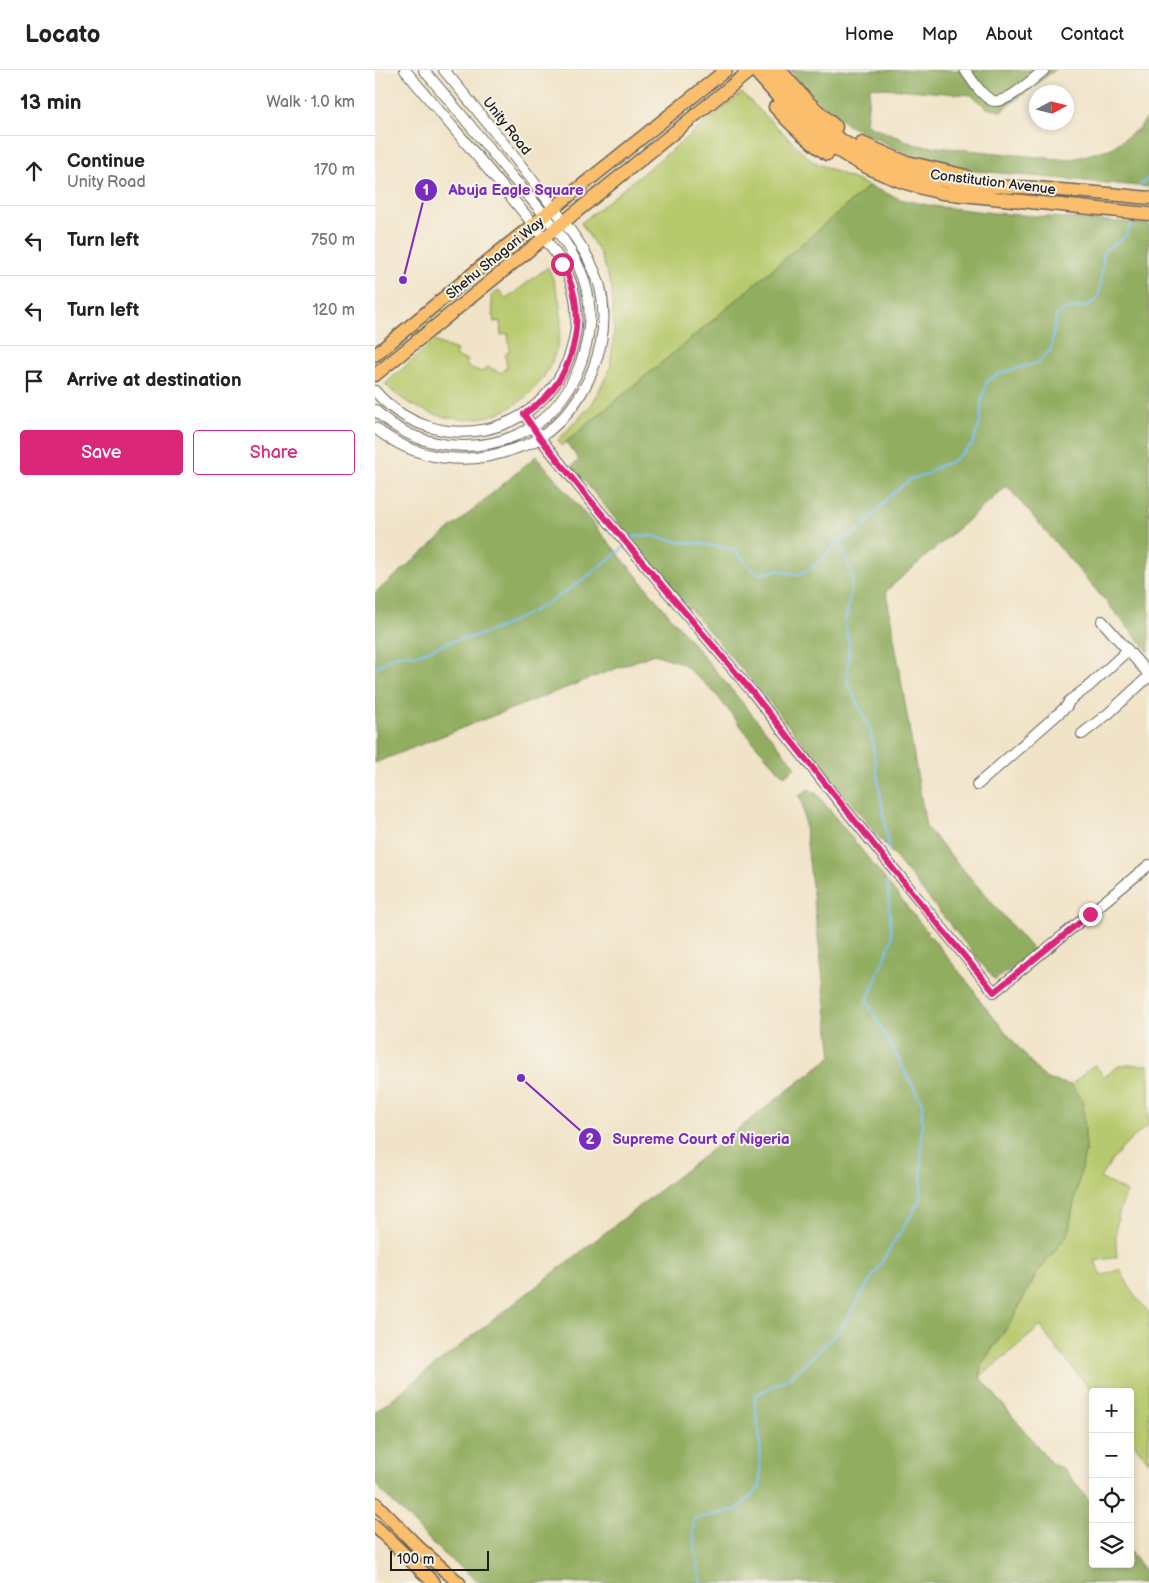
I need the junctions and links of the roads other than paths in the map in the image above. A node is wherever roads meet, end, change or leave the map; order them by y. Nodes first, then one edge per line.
1 (405, 70) edge
2 (425, 70) edge
3 (445, 70) edge
4 (726, 70) edge
5 (767, 70) edge
6 (780, 70) edge
7 (965, 70) edge
8 (1044, 70) edge
9 (749, 71) edge
10 (713, 76) edge
11 (995, 186) junction
12 (1149, 198) edge
13 (549, 212) junction
14 (1149, 214) edge
15 (533, 225) junction
16 (559, 225) junction
17 (543, 238) junction
18 (375, 355) edge
19 (375, 375) edge
20 (375, 391) edge
21 (375, 410) edge
22 (524, 414) junction
23 (533, 426) junction
24 (375, 428) edge
25 (540, 438) junction
26 (1102, 621) dead end
27 (1128, 650) junction
28 (1149, 677) edge
29 (1082, 734) dead end
30 (977, 785) dead end
31 (1149, 865) edge
32 (375, 1503) edge
33 (375, 1526) edge
34 (434, 1583) edge
35 (459, 1583) edge

1 - 15 street
2 - 13 street, Unity Road
3 - 13 street, Unity Road
4 - 10 main road, Shehu Shagari Way
5 - 11 main road, Constitution Avenue
6 - 11 main road
7 - 8 street
9 - 14 main road, Constitution Avenue
9 - 16 main road, Shehu Shagari Way
10 - 13 main road, Shehu Shagari Way
11 - 12 main road, Constitution Avenue
13 - 15 main road, Shehu Shagari Way
13 - 16 street, Unity Road
15 - 17 street
15 - 18 main road, Shehu Shagari Way
16 - 17 main road, Shehu Shagari Way
16 - 23 street, Unity Road
16 - 25 street, Unity Road
17 - 19 main road, Shehu Shagari Way
17 - 22 street
20 - 22 street
21 - 23 street, Unity Road
22 - 23 street
23 - 25 street
24 - 25 street, Unity Road
25 - 31 street
26 - 27 street
27 - 28 street
27 - 30 street
28 - 29 street
32 - 35 main road
33 - 34 main road

